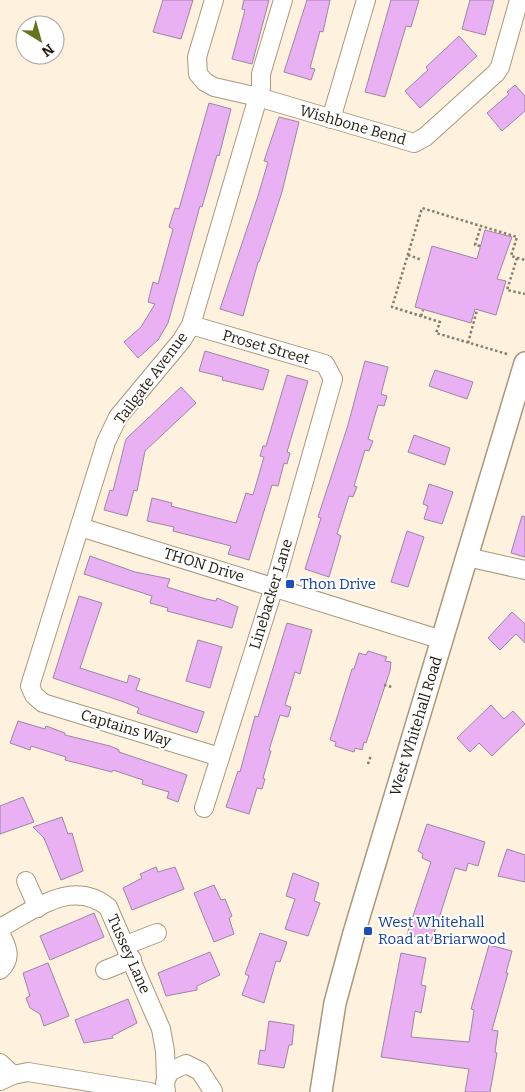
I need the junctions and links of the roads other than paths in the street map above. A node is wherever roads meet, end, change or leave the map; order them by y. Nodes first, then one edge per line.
1 (214, 0) edge
2 (283, 0) edge
3 (293, 0) edge
4 (366, 0) edge
5 (519, 0) edge
6 (259, 92) junction
7 (331, 120) junction
8 (191, 324) junction
9 (516, 359) edge
10 (333, 379) joint
11 (80, 528) junction
12 (467, 557) junction
13 (525, 570) edge
14 (274, 586) junction
15 (442, 640) junction
16 (34, 695) joint
17 (220, 757) junction
18 (204, 808) dead end
19 (26, 880) dead end
20 (38, 908) junction
21 (0, 928) edge
22 (0, 933) edge
23 (157, 933) dead end
24 (129, 952) junction
25 (0, 970) edge
26 (105, 970) dead end
27 (161, 1028) junction
28 (0, 1063) edge
29 (186, 1064) junction
30 (7, 1078) edge
31 (162, 1089) edge
32 (212, 1092) edge
33 (217, 1092) edge
34 (321, 1092) edge

1 - 6 street, Wishbone Bend
2 - 6 street, Tailgate Avenue
3 - 6 street, Tailgate Avenue
4 - 7 street
5 - 7 street, Wishbone Bend
6 - 7 street, Wishbone Bend
6 - 8 street, Tailgate Avenue
8 - 10 street, Proset Street
8 - 11 street, Tailgate Avenue
9 - 12 main road, West Whitehall Road
10 - 14 street, Linebacker Lane
11 - 14 street, THON Drive
11 - 16 street, Tailgate Avenue
12 - 13 street
12 - 15 main road, West Whitehall Road
14 - 15 street, THON Drive
14 - 17 street, Linebacker Lane
15 - 34 main road, West Whitehall Road
16 - 17 street, Captains Way
17 - 18 street, Linebacker Lane
19 - 20 street
20 - 21 street, Tussey Lane
20 - 24 street, Tussey Lane
22 - 25 street
23 - 24 street
24 - 26 street
24 - 27 street, Tussey Lane
27 - 29 street, Tussey Lane
27 - 31 street, Tussey Lane
28 - 30 street
29 - 31 street
29 - 32 street, Tussey Lane
30 - 31 street
32 - 33 street

